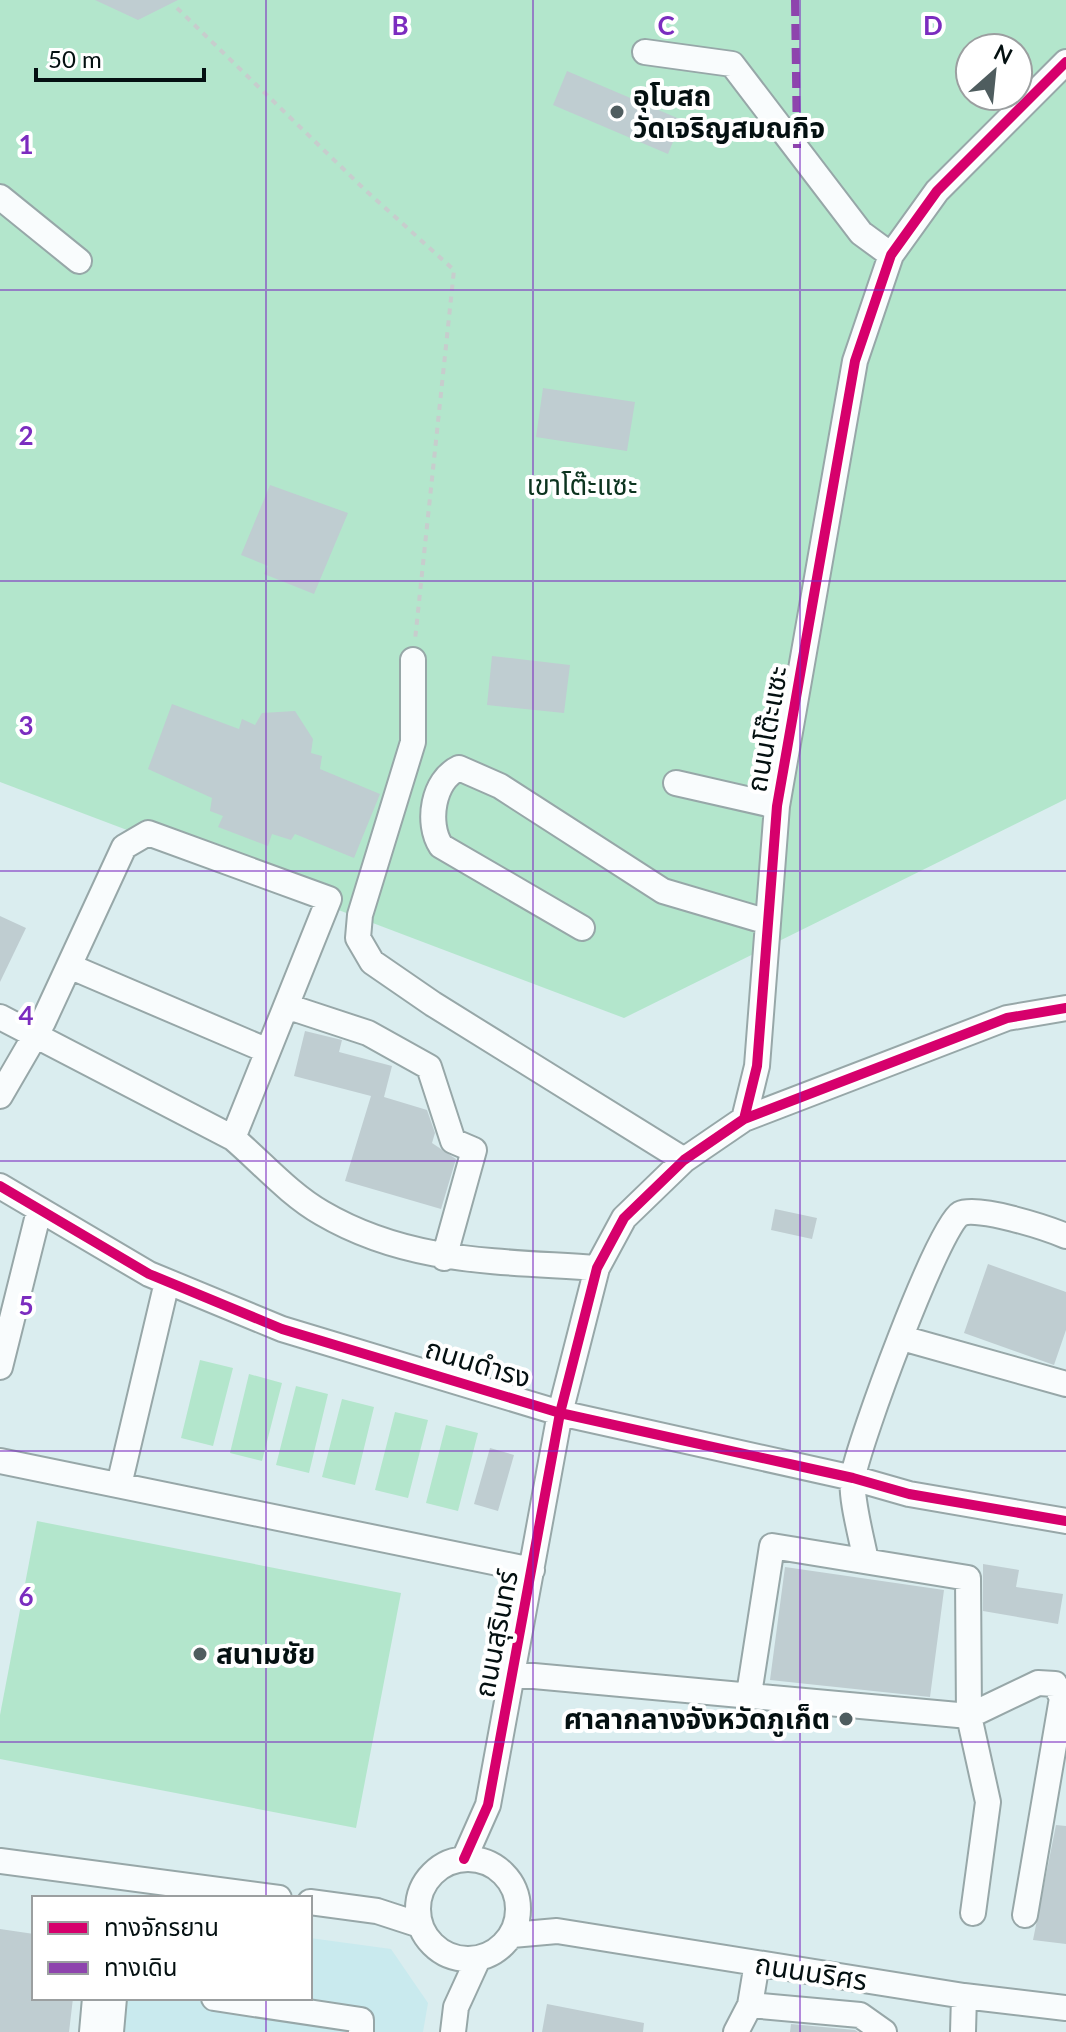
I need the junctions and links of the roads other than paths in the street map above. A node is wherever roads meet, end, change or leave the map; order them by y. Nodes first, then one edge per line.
1 (645, 52) dead end
2 (1066, 62) edge
3 (0, 197) edge
4 (891, 255) junction
5 (79, 261) dead end
6 (413, 660) road end
7 (676, 783) dead end
8 (777, 806) junction
9 (768, 922) junction
10 (582, 928) dead end
11 (69, 966) junction
12 (286, 1006) junction
13 (1066, 1008) edge
14 (1, 1019) edge
15 (36, 1034) junction
16 (268, 1051) junction
17 (0, 1096) edge
18 (744, 1119) junction
19 (233, 1138) junction
20 (684, 1160) junction
21 (0, 1186) edge
22 (39, 1211) junction
23 (1066, 1236) edge
24 (444, 1258) junction
25 (597, 1268) junction
26 (167, 1282) junction
27 (902, 1338) junction
28 (0, 1367) edge
29 (1066, 1384) edge
30 (560, 1413) junction
31 (0, 1461) edge
32 (853, 1478) junction
33 (119, 1485) junction
34 (1066, 1521) edge
35 (866, 1561) junction
36 (532, 1570) junction
37 (512, 1674) junction
38 (749, 1694) junction
39 (969, 1716) junction
40 (488, 1805) junction
41 (464, 1859) junction
42 (0, 1861) edge
43 (494, 1866) junction
44 (113, 1887) edge
45 (249, 1896) edge
46 (419, 1896) junction
47 (312, 1902) edge
48 (519, 1906) junction
49 (377, 1911) junction
50 (973, 1913) dead end
51 (1025, 1915) dead end
52 (420, 1925) junction
53 (557, 1931) junction
54 (512, 1935) junction
55 (449, 1956) junction
56 (478, 1959) junction
57 (757, 1963) junction
58 (864, 1980) junction
59 (964, 1996) junction
60 (95, 2000) edge
61 (114, 2000) edge
62 (227, 2000) edge
63 (750, 2005) junction
64 (456, 2007) junction
65 (1066, 2008) edge
66 (860, 2015) junction
67 (92, 2032) edge
68 (111, 2032) edge
69 (361, 2032) edge
70 (453, 2032) edge
71 (736, 2032) edge
72 (884, 2032) edge
73 (963, 2032) edge

1 - 4 street
2 - 4 street, ถนนโต๊ะแซะ
3 - 5 street
4 - 8 street, ถนนโต๊ะแซะ
6 - 20 street
7 - 8 street
8 - 9 street, ถนนโต๊ะแซะ
9 - 10 street
9 - 18 street, ถนนโต๊ะแซะ
11 - 12 street
11 - 15 street
11 - 16 street
12 - 16 street
12 - 24 street
13 - 18 street
14 - 15 street
15 - 17 street
15 - 19 street
16 - 19 street
18 - 20 street
19 - 24 street
20 - 25 street
21 - 22 street, ถนนดำรง
22 - 26 street, ถนนดำรง
22 - 28 street
23 - 27 street
24 - 25 street
25 - 30 street
26 - 30 street, ถนนดำรง
26 - 33 street
27 - 29 street
27 - 32 street
30 - 32 street, ถนนดำรง
30 - 36 street, ถนนสุรินทร์
31 - 33 street
32 - 34 street, ถนนดำรง
32 - 35 street
33 - 36 street
35 - 38 street
35 - 39 street
36 - 37 street, ถนนสุรินทร์
37 - 38 street
37 - 40 street, ถนนสุรินทร์
38 - 39 street
39 - 50 street
39 - 51 street
40 - 41 street, ถนนสุรินทร์
40 - 43 street, ถนนสุรินทร์
41 - 43 street
41 - 46 street
42 - 44 street
43 - 48 street
44 - 45 street
46 - 49 street
46 - 52 street
47 - 49 street
48 - 53 street, ถนนนริศร
48 - 54 street
49 - 52 street
52 - 55 street
53 - 54 street, ถนนนริศร
53 - 57 street, ถนนนริศร
54 - 56 street
55 - 56 street
55 - 64 street
56 - 64 street
57 - 58 street, ถนนนริศร
57 - 63 street
58 - 59 street, ถนนนริศร
58 - 66 street
59 - 65 street, ถนนนริศร
59 - 73 street
60 - 67 street
61 - 68 street
62 - 69 street
63 - 66 street
63 - 71 street
64 - 70 street
66 - 72 street

